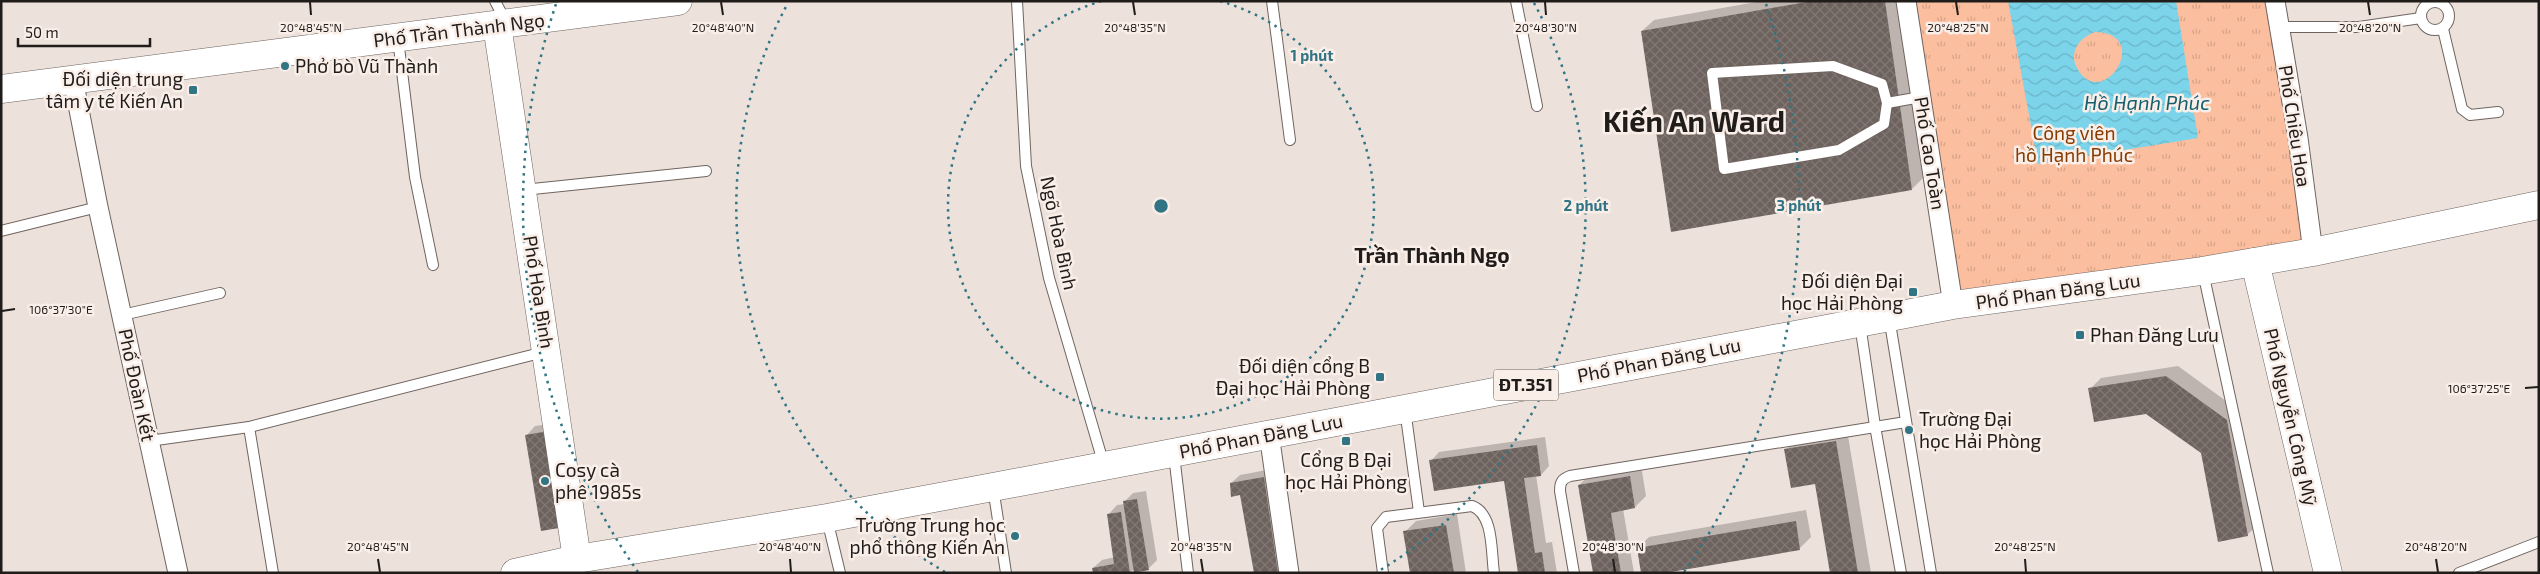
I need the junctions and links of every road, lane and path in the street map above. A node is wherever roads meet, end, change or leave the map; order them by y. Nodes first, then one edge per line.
1 (678, 1) edge
2 (1017, 1) edge
3 (1272, 1) edge
4 (1516, 1) edge
5 (1906, 1) edge
6 (2275, 1) edge
7 (2439, 2) edge
8 (500, 17) edge
9 (2421, 18) junction
10 (2279, 27) junction
11 (2443, 29) junction
12 (398, 38) junction
13 (73, 79) junction
14 (1, 88) edge
15 (1921, 97) junction
16 (1887, 103) junction
17 (1537, 106) dead end
18 (2498, 112) dead end
19 (1290, 140) dead end
20 (706, 171) dead end
21 (523, 190) junction
22 (2539, 206) edge
23 (98, 207) junction
24 (1, 231) edge
25 (2313, 252) junction
26 (2255, 262) junction
27 (433, 265) dead end
28 (2202, 271) junction
29 (220, 293) dead end
30 (1953, 305) junction
31 (122, 315) junction
32 (1889, 317) junction
33 (1860, 323) junction
34 (548, 351) junction
35 (1405, 408) junction
36 (1906, 422) junction
37 (1875, 426) junction
38 (249, 427) junction
39 (1269, 434) junction
40 (149, 441) junction
41 (1173, 453) junction
42 (1104, 466) junction
43 (993, 487) junction
44 (1419, 512) junction
45 (827, 518) junction
46 (2539, 542) edge
47 (577, 559) junction
48 (178, 573) edge
49 (273, 573) edge
50 (515, 573) edge
51 (840, 573) edge
52 (1006, 573) edge
53 (1188, 573) edge
54 (1290, 573) edge
55 (1383, 573) edge
56 (1494, 573) edge
57 (1574, 573) edge
58 (1901, 573) edge
59 (1931, 573) edge
60 (2268, 573) edge
61 (2328, 573) edge
62 (2459, 573) edge

1 - 8 main road, Phố Trần Thành Ngọ
2 - 42 lane, Ngõ Hòa Bình
3 - 19 lane
4 - 17 lane
5 - 15 street, Phố Cao Toàn
6 - 10 street, Phố Chiêu Hoa
7 - 9 lane
7 - 11 lane
8 - 12 main road, Phố Trần Thành Ngọ
8 - 21 main road, Phố Hòa Bình
9 - 10 lane
9 - 11 lane
10 - 25 street, Phố Chiêu Hoa
11 - 18 lane
12 - 13 main road, Phố Trần Thành Ngọ
12 - 27 lane
13 - 14 main road, Phố Trần Thành Ngọ
13 - 23 street, Phố Đoàn Kết
15 - 16 lane
15 - 30 street, Phố Cao Toàn
16 - 16 lane
20 - 21 lane
21 - 34 main road, Phố Hòa Bình
22 - 25 main road, Phố Phan Đăng Lưu / ĐT.351
23 - 24 lane
23 - 31 street, Phố Đoàn Kết
25 - 26 main road, Phố Phan Đăng Lưu / ĐT.351
26 - 28 main road, Phố Phan Đăng Lưu / ĐT.351
26 - 61 main road, Phố Nguyễn Công Mỹ
28 - 30 main road, Phố Phan Đăng Lưu / ĐT.351
28 - 60 lane
29 - 31 lane
30 - 32 main road, Phố Phan Đăng Lưu / ĐT.351
31 - 40 street, Phố Đoàn Kết
32 - 33 main road, Phố Phan Đăng Lưu / ĐT.351
32 - 36 lane
33 - 35 main road, Phố Phan Đăng Lưu / ĐT.351
33 - 37 lane
34 - 38 lane
34 - 47 main road, Phố Hòa Bình
35 - 39 main road, Phố Phan Đăng Lưu / ĐT.351
35 - 44 lane
36 - 37 lane
36 - 59 lane
37 - 57 lane
37 - 58 lane
38 - 40 lane
38 - 49 lane
39 - 41 main road, Phố Phan Đăng Lưu / ĐT.351
39 - 54 street
40 - 48 street, Phố Đoàn Kết
41 - 42 main road, Phố Phan Đăng Lưu / ĐT.351
41 - 53 lane
42 - 43 main road, Phố Phan Đăng Lưu / ĐT.351
43 - 45 main road, Phố Phan Đăng Lưu / ĐT.351
43 - 52 lane
44 - 55 lane
44 - 56 lane
45 - 47 main road, Phố Phan Đăng Lưu / ĐT.351
45 - 51 lane
46 - 62 lane
47 - 50 main road, Phố Phan Đăng Lưu / ĐT.351

